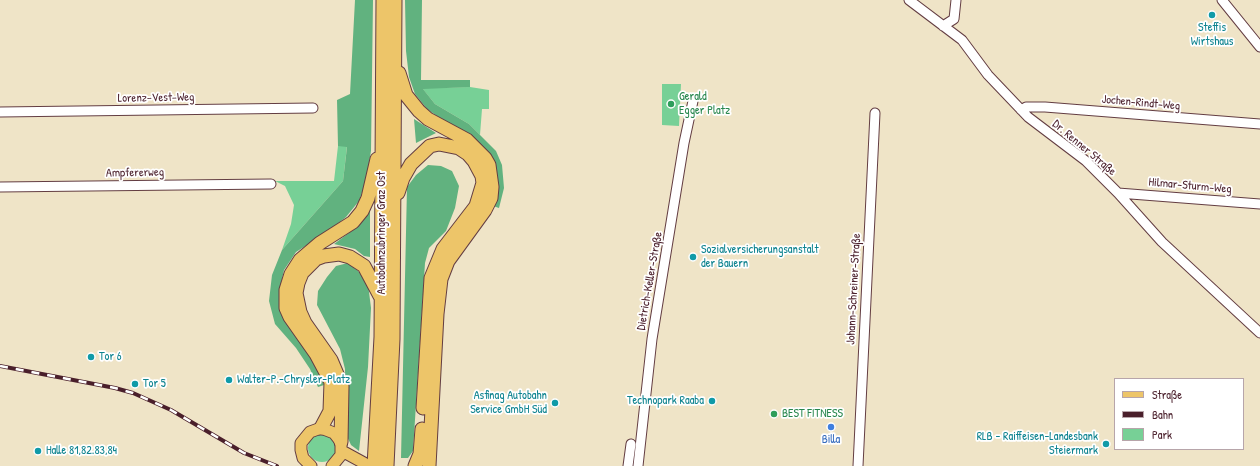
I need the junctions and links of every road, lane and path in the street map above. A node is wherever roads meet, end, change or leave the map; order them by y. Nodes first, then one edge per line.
1 (383, 0) edge
2 (395, 0) edge
3 (909, 0) edge
4 (956, 0) edge
5 (1222, 0) edge
6 (943, 26) junction
7 (1260, 47) edge
8 (395, 64) junction
9 (693, 101) dead end
10 (313, 108) dead end
11 (1021, 110) junction
12 (0, 112) edge
13 (875, 113) dead end
14 (1260, 124) edge
15 (382, 136) junction
16 (271, 184) dead end
17 (0, 187) edge
18 (1118, 192) junction
19 (394, 204) junction
20 (1260, 204) edge
21 (381, 299) junction
22 (1260, 333) edge
23 (321, 428) junction
24 (631, 444) dead end
25 (382, 445) junction
26 (341, 446) junction
27 (429, 460) edge
28 (369, 465) edge
29 (311, 466) edge
30 (334, 466) edge
31 (387, 466) edge
32 (415, 466) edge
33 (437, 466) edge
34 (628, 466) edge
35 (638, 466) edge
36 (858, 466) edge

1 - 15 highway, Autobahnzubringer Graz Ost
2 - 8 highway, Autobahnzubringer Graz Ost
3 - 6 street, Dr. Renner Straße
4 - 6 street
5 - 7 street
6 - 11 street, Dr. Renner Straße
8 - 19 highway, Autobahnzubringer Graz Ost
8 - 27 highway
9 - 35 street, Dietrich-Keller-Straße
10 - 12 street, Lorenz-Vest-Weg
11 - 14 street, Jochen-Rindt-Weg
11 - 18 street, Dr. Renner Straße
13 - 36 street, Johann-Schreiner-Straße
15 - 21 highway, Autobahnzubringer Graz Ost
15 - 23 highway
16 - 17 street, Ampfererweg
18 - 20 street, Hilmar-Sturm-Weg
18 - 22 street, Dr. Renner Straße
19 - 25 highway, Autobahnzubringer Graz Ost
19 - 32 highway
21 - 25 highway, Autobahnzubringer Graz Ost
21 - 26 highway
23 - 26 main road
23 - 29 main road
24 - 34 street
25 - 28 highway, Autobahnzubringer Graz Ost
25 - 31 highway, Autobahnzubringer Graz Ost
26 - 28 main road
26 - 30 main road
27 - 33 highway

